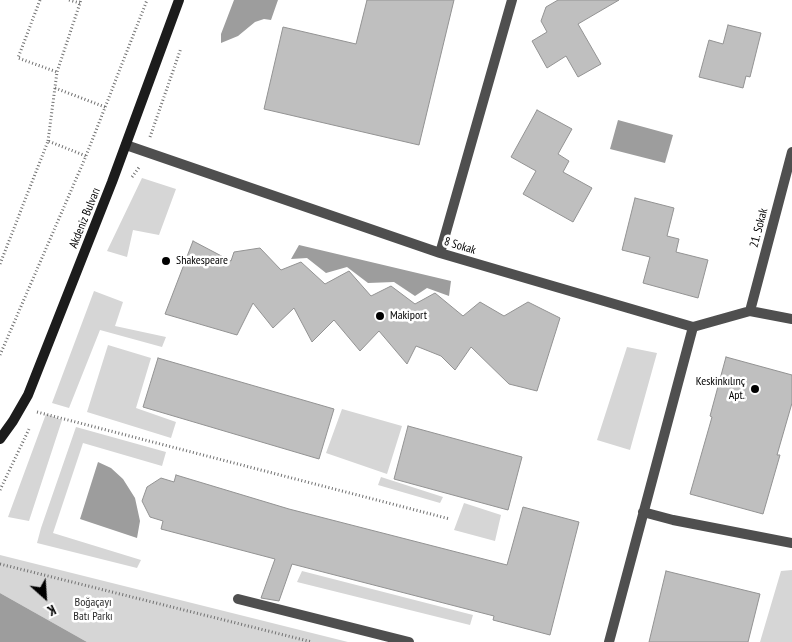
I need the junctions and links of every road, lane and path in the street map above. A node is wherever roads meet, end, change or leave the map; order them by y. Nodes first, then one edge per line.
1 (40, 0) edge
2 (69, 0) edge
3 (147, 0) edge
4 (180, 0) edge
5 (512, 0) edge
6 (80, 2) edge
7 (57, 72) junction
8 (55, 88) junction
9 (105, 107) junction
10 (48, 141) junction
11 (126, 145) junction
12 (792, 152) edge
13 (86, 156) junction
14 (440, 253) junction
15 (0, 264) edge
16 (750, 310) junction
17 (792, 319) edge
18 (693, 327) junction
19 (0, 355) edge
20 (37, 412) dead end
21 (0, 439) edge
22 (642, 512) junction
23 (450, 519) dead end
24 (792, 543) edge
25 (0, 564) edge
26 (238, 599) dead end
27 (312, 642) edge
28 (409, 642) edge
29 (609, 642) edge

1 - 7 path
2 - 6 path
3 - 9 path
4 - 11 main road, Akdeniz Bulvarı
5 - 14 street
6 - 7 path
7 - 8 path
8 - 9 path
8 - 10 path
9 - 13 path
10 - 13 path
10 - 15 path
11 - 14 street, 8 Sokak
11 - 21 main road, Akdeniz Bulvarı
12 - 16 street, 21. Sokak
13 - 19 path
14 - 18 street, 8 Sokak
16 - 17 street
16 - 18 street
18 - 22 street
20 - 23 path
22 - 24 street
22 - 29 street
25 - 27 path
26 - 28 street

